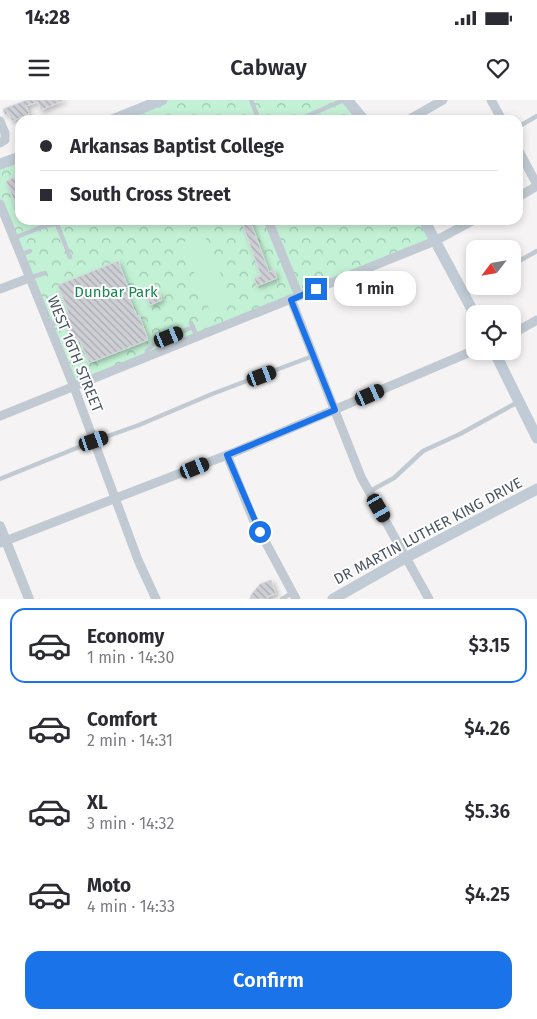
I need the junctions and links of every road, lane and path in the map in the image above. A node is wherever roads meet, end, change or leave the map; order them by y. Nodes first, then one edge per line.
1 (251, 100) edge
2 (346, 100) edge
3 (443, 100) edge
4 (491, 100) edge
5 (158, 101) edge
6 (124, 115) edge
7 (257, 115) edge
8 (310, 115) edge
9 (360, 115) edge
10 (417, 115) edge
11 (499, 115) edge
12 (537, 116) edge
13 (0, 121) edge
14 (523, 124) edge
15 (0, 143) edge
16 (523, 158) edge
17 (15, 159) edge
18 (0, 164) edge
19 (537, 185) edge
20 (523, 194) edge
21 (0, 204) edge
22 (47, 225) edge
23 (56, 225) edge
24 (270, 225) edge
25 (427, 225) edge
26 (465, 225) edge
27 (14, 238) junction
28 (435, 241) junction
29 (30, 251) dead end
30 (537, 252) edge
31 (20, 255) junction
32 (70, 257) dead end
33 (521, 260) edge
34 (45, 273) dead end
35 (29, 278) junction
36 (0, 289) edge
37 (466, 290) edge
38 (463, 292) junction
39 (295, 298) junction
40 (470, 305) edge
41 (58, 317) dead end
42 (537, 320) edge
43 (49, 328) junction
44 (521, 329) edge
45 (197, 337) junction
46 (466, 354) edge
47 (313, 356) junction
48 (146, 358) junction
49 (498, 360) edge
50 (74, 387) junction
51 (518, 402) junction
52 (335, 410) junction
53 (0, 416) edge
54 (537, 438) edge
55 (94, 441) junction
56 (227, 455) junction
57 (0, 479) edge
58 (537, 488) edge
59 (370, 492) junction
60 (114, 500) junction
61 (0, 526) edge
62 (3, 542) edge
63 (407, 557) junction
64 (294, 596) edge
65 (29, 599) edge
66 (156, 599) edge
67 (282, 599) edge
68 (333, 599) edge
69 (429, 599) edge

1 - 7 lane
2 - 8 lane
2 - 9 main road
3 - 10 street
4 - 11 street
5 - 6 main road
12 - 14 lane
13 - 15 street
16 - 19 street
17 - 18 main road
19 - 20 street
21 - 27 street, WEST 16TH STREET
22 - 27 lane
23 - 32 lane
24 - 39 street
25 - 28 main road
26 - 28 street
27 - 31 street, WEST 16TH STREET
28 - 38 main road
28 - 39 street
29 - 31 lane
30 - 33 lane
31 - 35 street, WEST 16TH STREET
34 - 35 lane
35 - 36 street
35 - 43 street, WEST 16TH STREET
37 - 38 lane
38 - 40 main road
39 - 45 street
39 - 47 street
41 - 43 lane
42 - 44 street
43 - 50 street, WEST 16TH STREET
45 - 48 street
45 - 48 lane
46 - 52 street
47 - 52 street
47 - 55 lane
48 - 50 street
49 - 51 main road
50 - 53 street
50 - 55 street, WEST 16TH STREET
51 - 54 main road
51 - 59 lane
52 - 56 street
52 - 59 street
55 - 57 lane
55 - 60 street, WEST 16TH STREET
56 - 60 street
56 - 64 street
58 - 63 main road, DR MARTIN LUTHER KING DRIVE
59 - 63 street
60 - 62 street
60 - 66 street, WEST 16TH STREET
61 - 62 street
62 - 65 street
63 - 68 main road, DR MARTIN LUTHER KING DRIVE
63 - 69 street
64 - 67 lane

